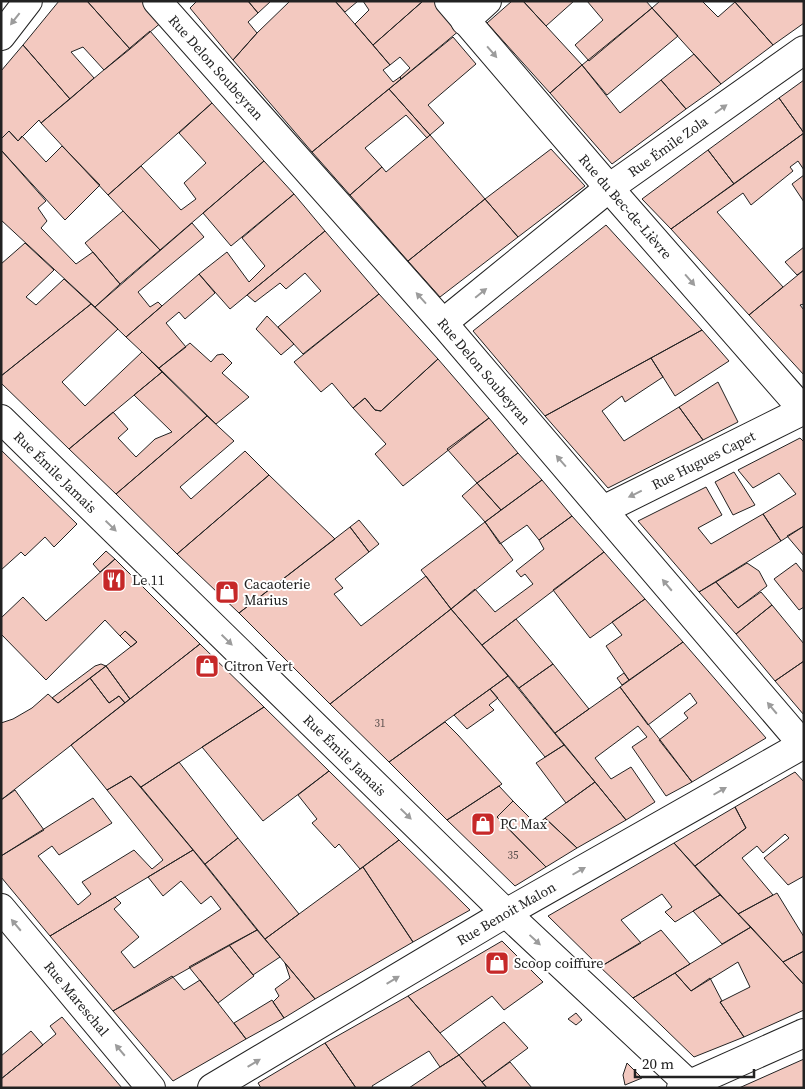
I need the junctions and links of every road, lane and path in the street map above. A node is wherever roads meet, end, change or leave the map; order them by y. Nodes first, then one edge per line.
1 (28, 1) edge
2 (157, 1) edge
3 (487, 1) edge
4 (457, 11) edge
5 (1, 36) edge
6 (804, 50) edge
7 (609, 188) junction
8 (443, 323) junction
9 (804, 410) edge
10 (1, 418) edge
11 (603, 510) junction
12 (803, 744) edge
13 (1, 908) edge
14 (506, 913) junction
15 (804, 1034) edge
16 (688, 1087) edge
17 (151, 1088) edge
18 (212, 1088) edge

1 -> 5 street
8 -> 2 street, Rue Delon Soubeyran
3 - 4 street
4 -> 7 street, Rue du Bec-de-Lièvre
7 -> 6 street, Rue Émile Zola
8 -> 7 street, Rue Émile Zola
7 -> 9 street, Rue du Bec-de-Lièvre
11 -> 8 street, Rue Delon Soubeyran
9 -> 11 street, Rue Hugues Capet
10 -> 14 street, Rue Émile Jamais
12 -> 11 street, Rue Delon Soubeyran
14 -> 12 street, Rue Benoit Malon
17 -> 13 street, Rue Mareschal
14 -> 16 street, Rue Émile Jamais
18 -> 14 street, Rue Benoit Malon
15 - 16 street

